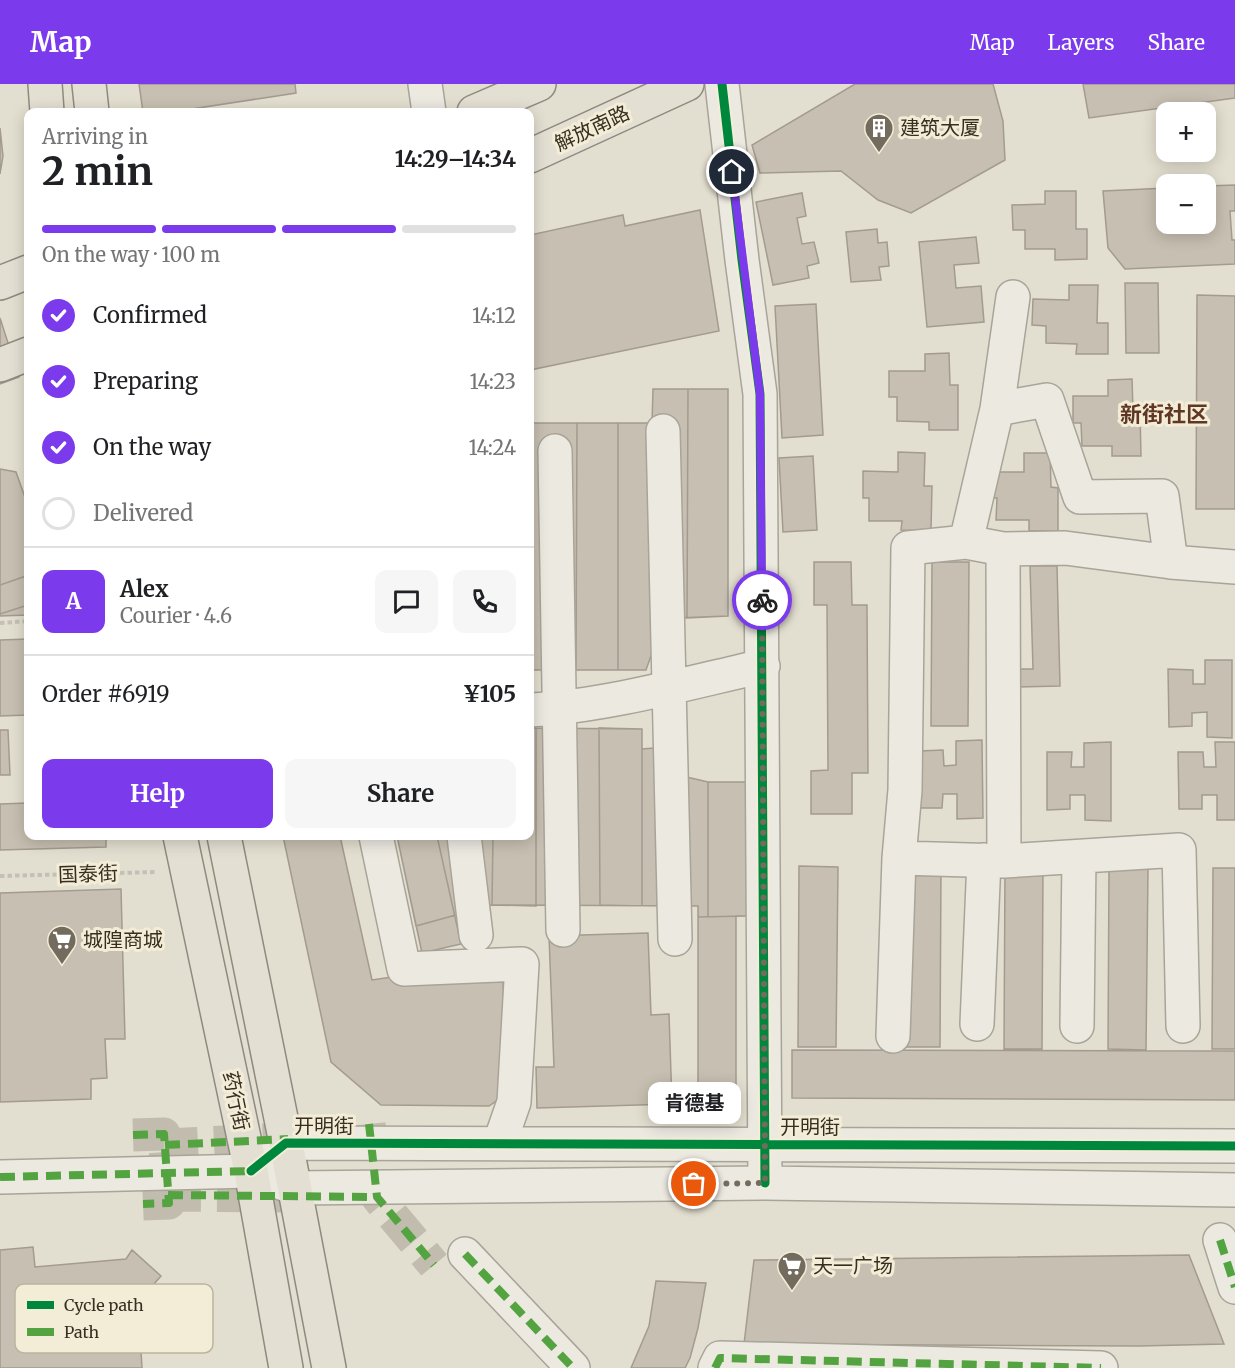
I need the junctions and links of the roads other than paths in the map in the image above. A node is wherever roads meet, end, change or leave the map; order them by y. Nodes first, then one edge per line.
1 (45, 84) edge
2 (89, 84) edge
3 (425, 84) edge
4 (539, 84) edge
5 (687, 84) edge
6 (722, 84) edge
7 (47, 108) edge
8 (92, 108) edge
9 (428, 108) edge
10 (483, 108) edge
11 (534, 154) edge
12 (24, 274) edge
13 (0, 283) edge
14 (1012, 297) dead end
15 (24, 355) edge
16 (0, 364) edge
17 (997, 409) junction
18 (663, 431) dead end
19 (555, 451) dead end
20 (966, 542) junction
21 (1003, 549) junction
22 (1171, 562) junction
23 (1235, 567) edge
24 (763, 666) junction
25 (669, 687) junction
26 (544, 709) edge
27 (181, 840) edge
28 (225, 840) edge
29 (377, 840) edge
30 (464, 840) edge
31 (1079, 857) junction
32 (899, 858) junction
33 (994, 861) junction
34 (563, 930) dead end
35 (476, 935) dead end
36 (675, 939) dead end
37 (977, 1024) dead end
38 (1077, 1026) dead end
39 (1183, 1026) dead end
40 (893, 1036) dead end
41 (500, 1142) junction
42 (286, 1143) junction
43 (764, 1144) junction
44 (1235, 1146) edge
45 (251, 1171) junction
46 (0, 1177) edge
47 (765, 1183) junction
48 (294, 1188) junction
49 (1235, 1190) edge
50 (1221, 1240) dead end
51 (465, 1254) tunnel mouth
52 (1235, 1287) edge
53 (952, 1366) edge
54 (1048, 1367) edge
55 (286, 1368) edge
56 (328, 1368) edge
57 (573, 1368) edge
58 (716, 1368) edge
59 (1101, 1368) edge

1 - 7 main road
2 - 8 main road
3 - 9 street
4 - 10 main road
5 - 11 main road, 解放南路
6 - 24 street
12 - 13 main road
14 - 17 street
15 - 16 main road
17 - 20 street
17 - 22 street
18 - 25 street
19 - 26 street
20 - 21 street
20 - 32 street
21 - 22 street
21 - 33 street
22 - 23 street
24 - 25 street
24 - 43 street
25 - 26 street
25 - 36 street
26 - 34 street
27 - 45 main road, 药行街
28 - 42 main road, 药行街
29 - 41 street
30 - 35 street
31 - 33 street
31 - 38 street
31 - 39 street
32 - 33 street
32 - 40 street
33 - 37 street
41 - 42 street, 开明街
41 - 43 street, 开明街
42 - 45 street, 开明街
42 - 48 main road, 药行街
43 - 44 street, 开明街
43 - 47 street
45 - 46 street
45 - 48 street
45 - 55 main road, 药行街
47 - 48 street
47 - 49 street
48 - 56 main road, 药行街
50 - 52 street
51 - 57 street
53 - 54 street
53 - 58 street
54 - 59 street

